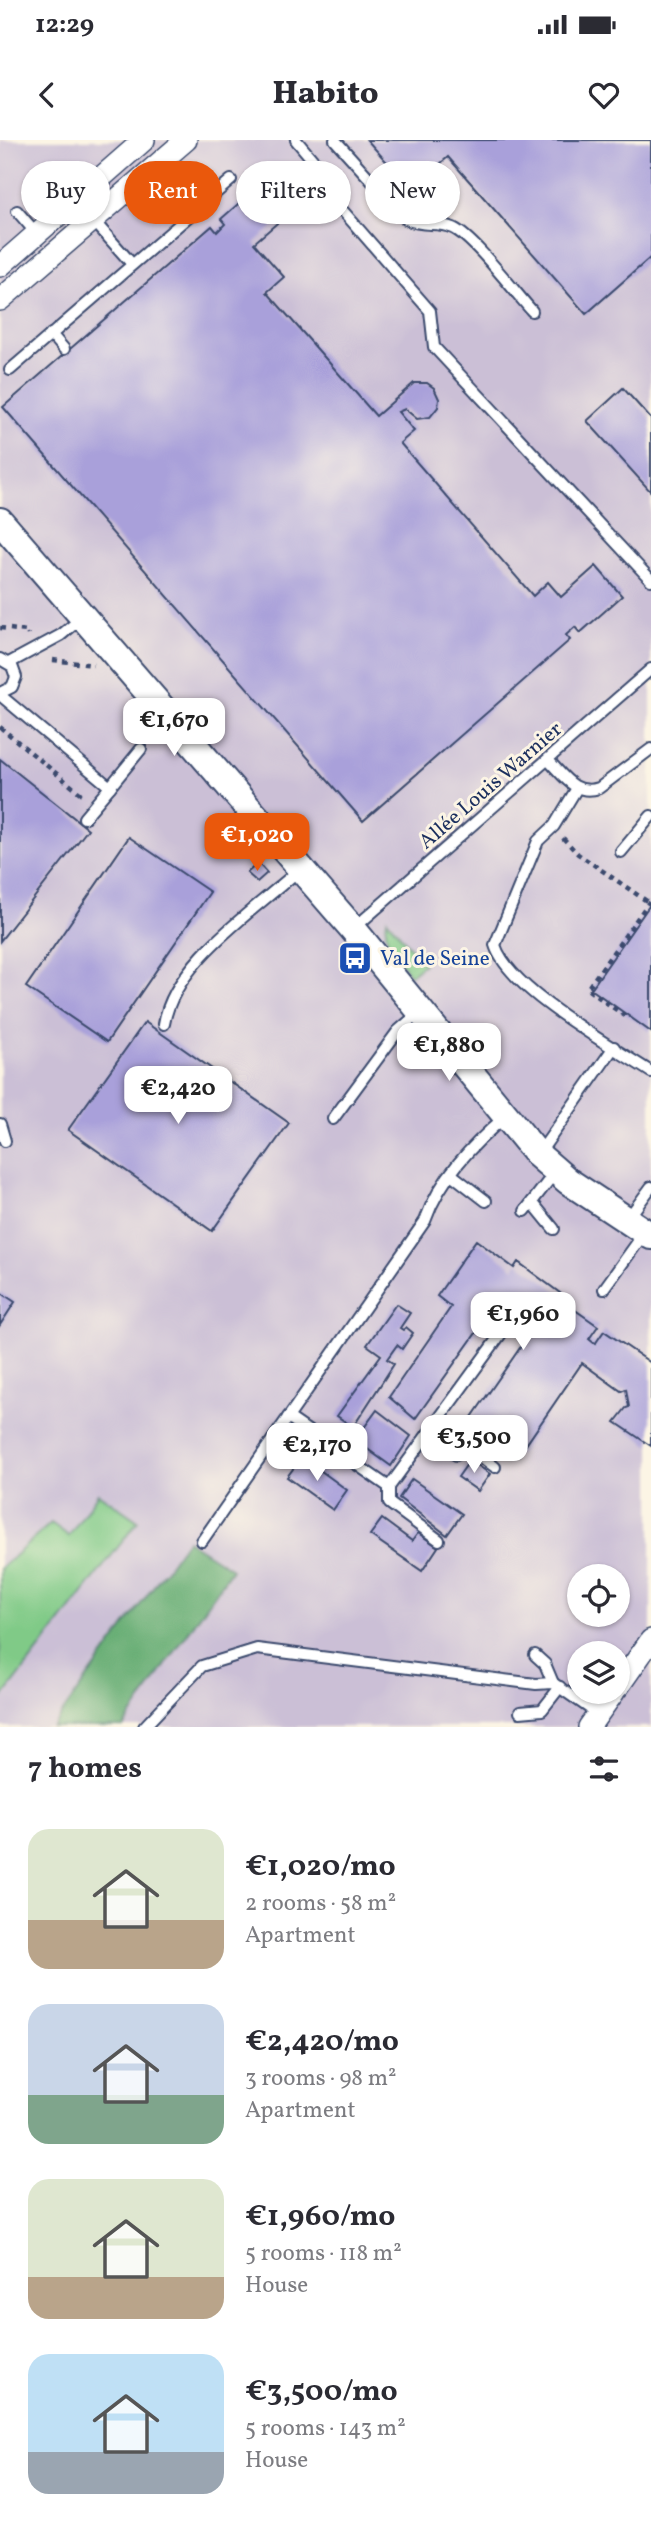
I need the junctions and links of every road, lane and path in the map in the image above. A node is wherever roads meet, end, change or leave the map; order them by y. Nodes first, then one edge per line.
1 (144, 140) edge
2 (186, 140) edge
3 (296, 140) edge
4 (335, 140) edge
5 (231, 180) dead end
6 (110, 205) edge
7 (17, 211) dead end
8 (88, 224) edge
9 (97, 224) edge
10 (36, 233) junction
11 (132, 264) junction
12 (0, 266) edge
13 (0, 300) edge
14 (532, 311) dead end
15 (51, 334) junction
16 (64, 349) dead end
17 (10, 370) dead end
18 (0, 521) edge
19 (651, 580) edge
20 (83, 617) junction
21 (4, 661) edge
22 (651, 669) edge
23 (0, 694) edge
24 (0, 727) edge
25 (141, 749) dead end
26 (651, 749) edge
27 (548, 760) junction
28 (110, 787) junction
29 (576, 789) junction
30 (73, 802) dead end
31 (651, 816) edge
32 (84, 818) dead end
33 (554, 826) junction
34 (621, 852) dead end
35 (301, 869) junction
36 (650, 903) edge
37 (353, 929) junction
38 (422, 1011) junction
39 (625, 1016) dead end
40 (163, 1024) dead end
41 (614, 1047) junction
42 (651, 1072) edge
43 (506, 1116) junction
44 (333, 1119) dead end
45 (0, 1124) edge
46 (5, 1141) dead end
47 (547, 1163) junction
48 (452, 1174) junction
49 (651, 1186) edge
50 (486, 1201) dead end
51 (554, 1228) dead end
52 (641, 1229) edge
53 (608, 1282) dead end
54 (511, 1320) dead end
55 (288, 1417) junction
56 (428, 1434) junction
57 (495, 1466) dead end
58 (389, 1487) junction
59 (439, 1540) dead end
60 (202, 1541) dead end
61 (651, 1640) edge
62 (535, 1656) dead end
63 (630, 1670) edge
64 (557, 1685) junction
65 (606, 1704) edge
66 (520, 1712) dead end
67 (594, 1721) edge
68 (144, 1727) edge

1 - 10 street
2 - 6 street
3 - 19 lane
4 - 14 lane
5 - 11 lane
7 - 10 lane
8 - 13 street
9 - 11 lane
10 - 12 street
11 - 15 lane
15 - 16 lane
15 - 17 lane
18 - 20 street
20 - 21 lane
20 - 35 street
21 - 23 lane
22 - 27 lane, Allée Louis Warnier
23 - 28 lane
24 - 30 path
25 - 28 lane
26 - 29 lane
27 - 29 lane
27 - 37 lane, Allée Louis Warnier
28 - 32 lane
29 - 33 lane
31 - 34 lane
33 - 36 path
33 - 41 lane
35 - 37 street
35 - 40 lane
36 - 39 path
37 - 38 street
38 - 43 street
38 - 44 lane
41 - 42 lane
41 - 47 lane
43 - 47 street
43 - 48 lane
45 - 46 lane
47 - 51 lane
47 - 52 street
48 - 50 lane
48 - 55 lane
49 - 52 lane
52 - 53 lane
54 - 56 lane
55 - 58 lane
55 - 60 lane
56 - 57 lane
56 - 58 lane
58 - 59 lane
61 - 63 street
62 - 64 lane
64 - 66 lane
64 - 67 lane
64 - 68 lane
65 - 67 street

